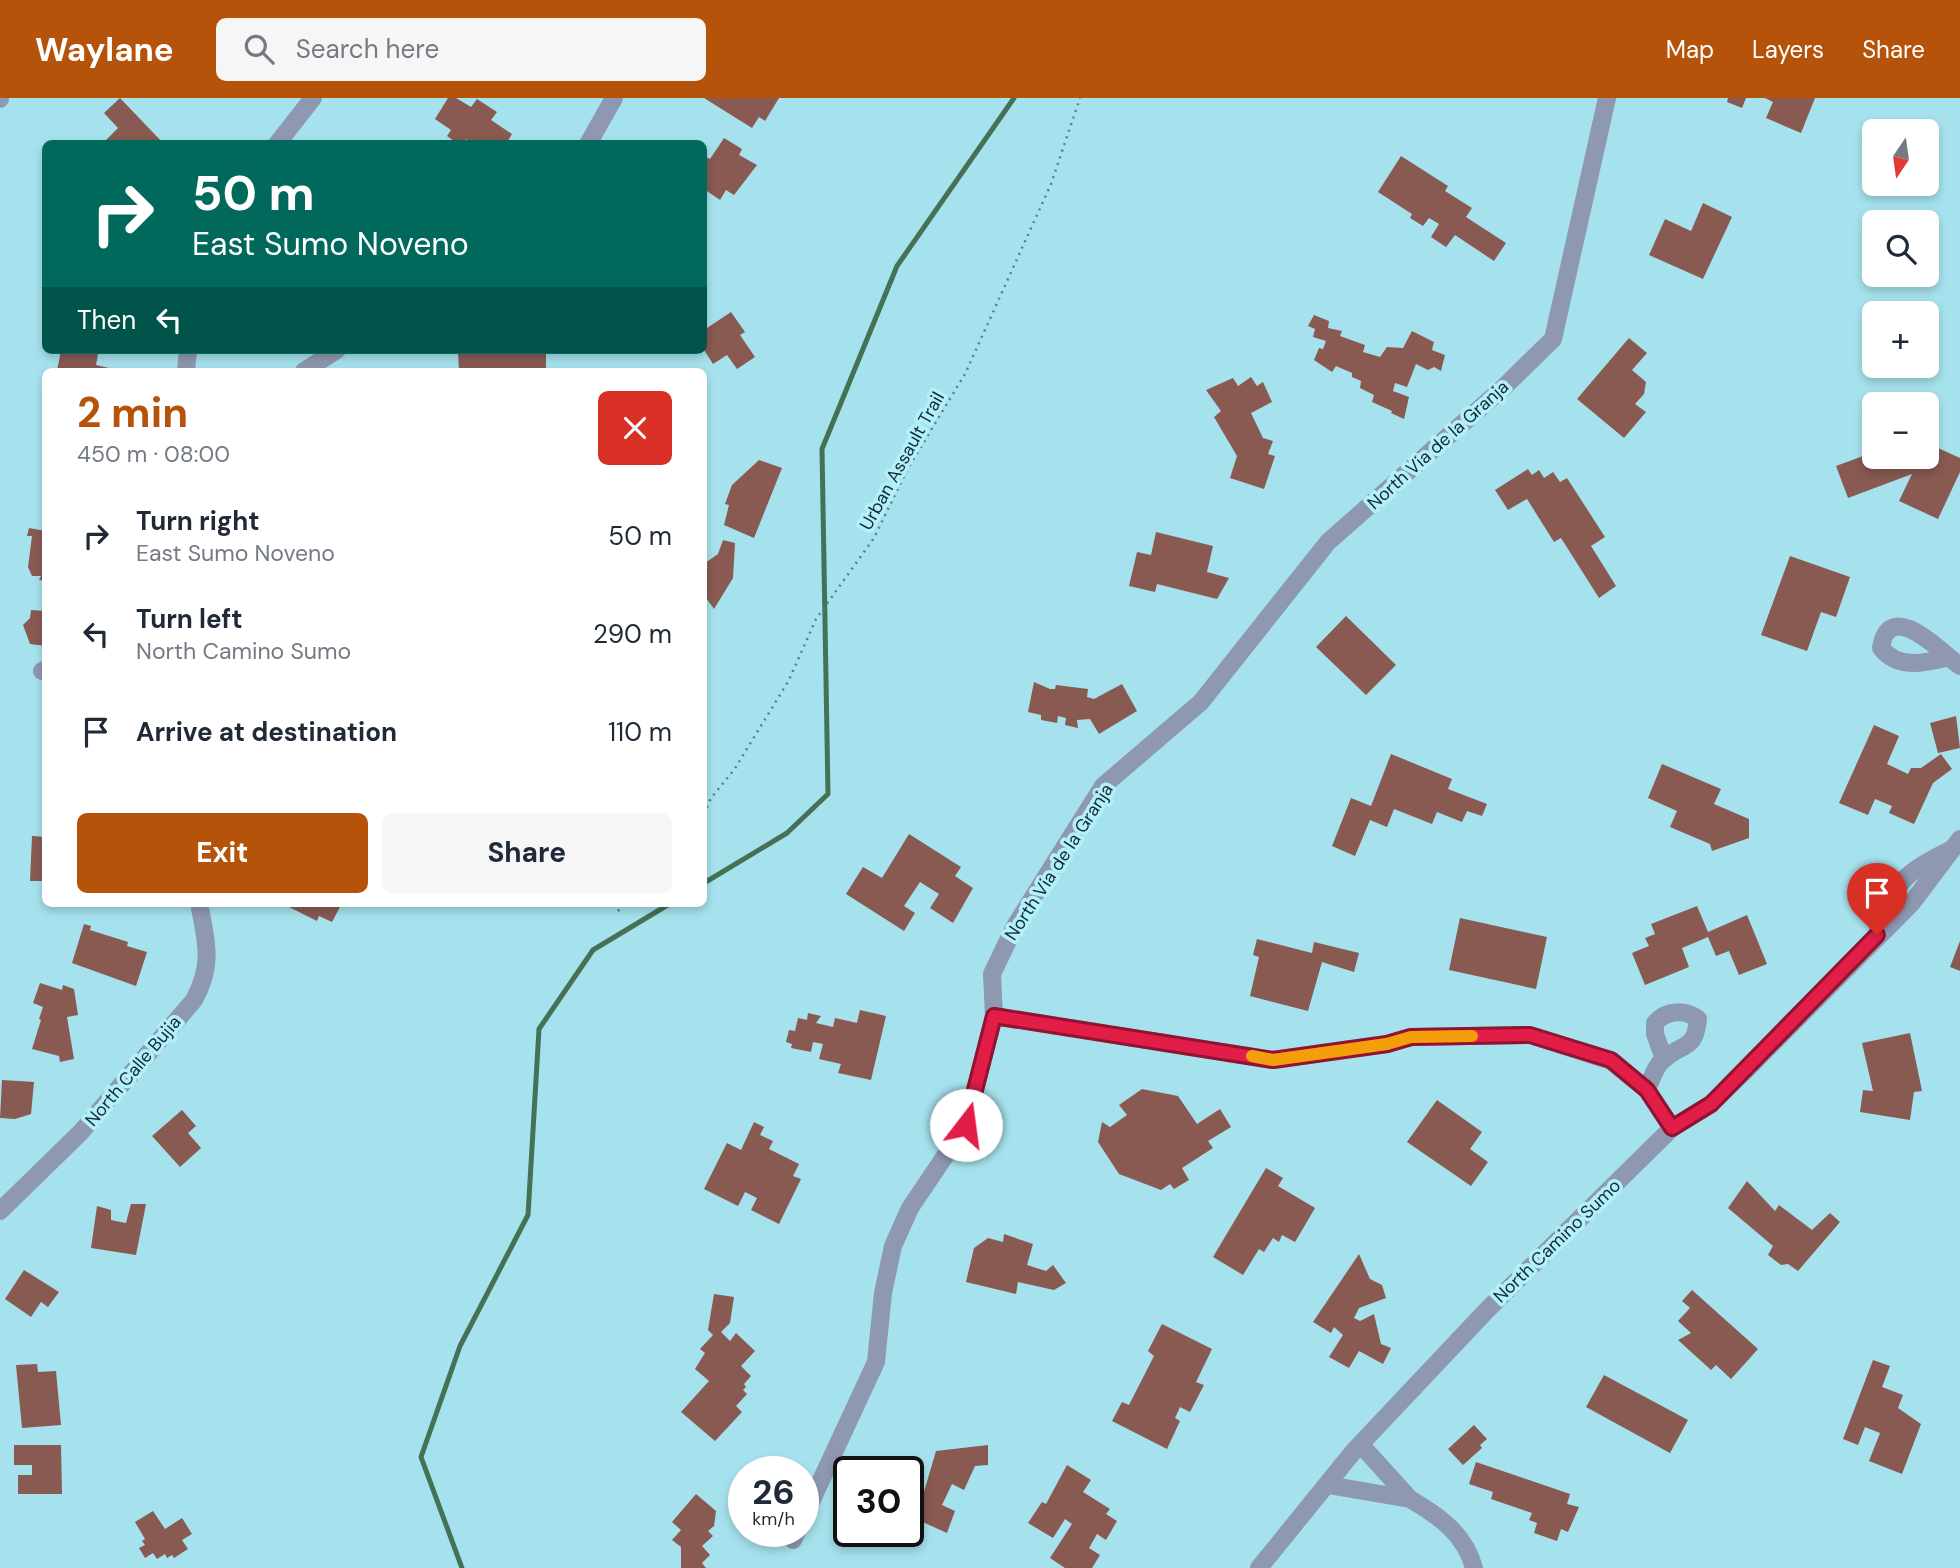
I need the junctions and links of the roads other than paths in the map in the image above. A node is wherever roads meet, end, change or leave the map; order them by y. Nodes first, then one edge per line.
1 (313, 98) edge
2 (614, 98) edge
3 (1606, 98) edge
4 (280, 140) edge
5 (590, 140) edge
6 (331, 354) edge
7 (309, 368) edge
8 (1955, 845) edge
9 (201, 907) edge
10 (994, 1016) junction
11 (1664, 1059) dead end
12 (1647, 1090) junction
13 (1672, 1128) junction
14 (0, 1211) edge
15 (1361, 1445) junction
16 (819, 1485) edge
17 (1328, 1485) junction
18 (1410, 1499) junction
19 (1259, 1568) edge
20 (1474, 1568) edge

1 - 4 street
2 - 5 street
3 - 10 street, North Via de la Granja
6 - 7 street
8 - 13 street, North Camino Sumo
9 - 14 street, North Calle Bujia
10 - 12 street
10 - 16 street, North Via de la Granja
11 - 12 street
12 - 13 street
13 - 15 street, North Camino Sumo
15 - 17 street, North Camino Sumo
15 - 18 street
17 - 18 street
17 - 19 street, North Camino Sumo
18 - 20 street

